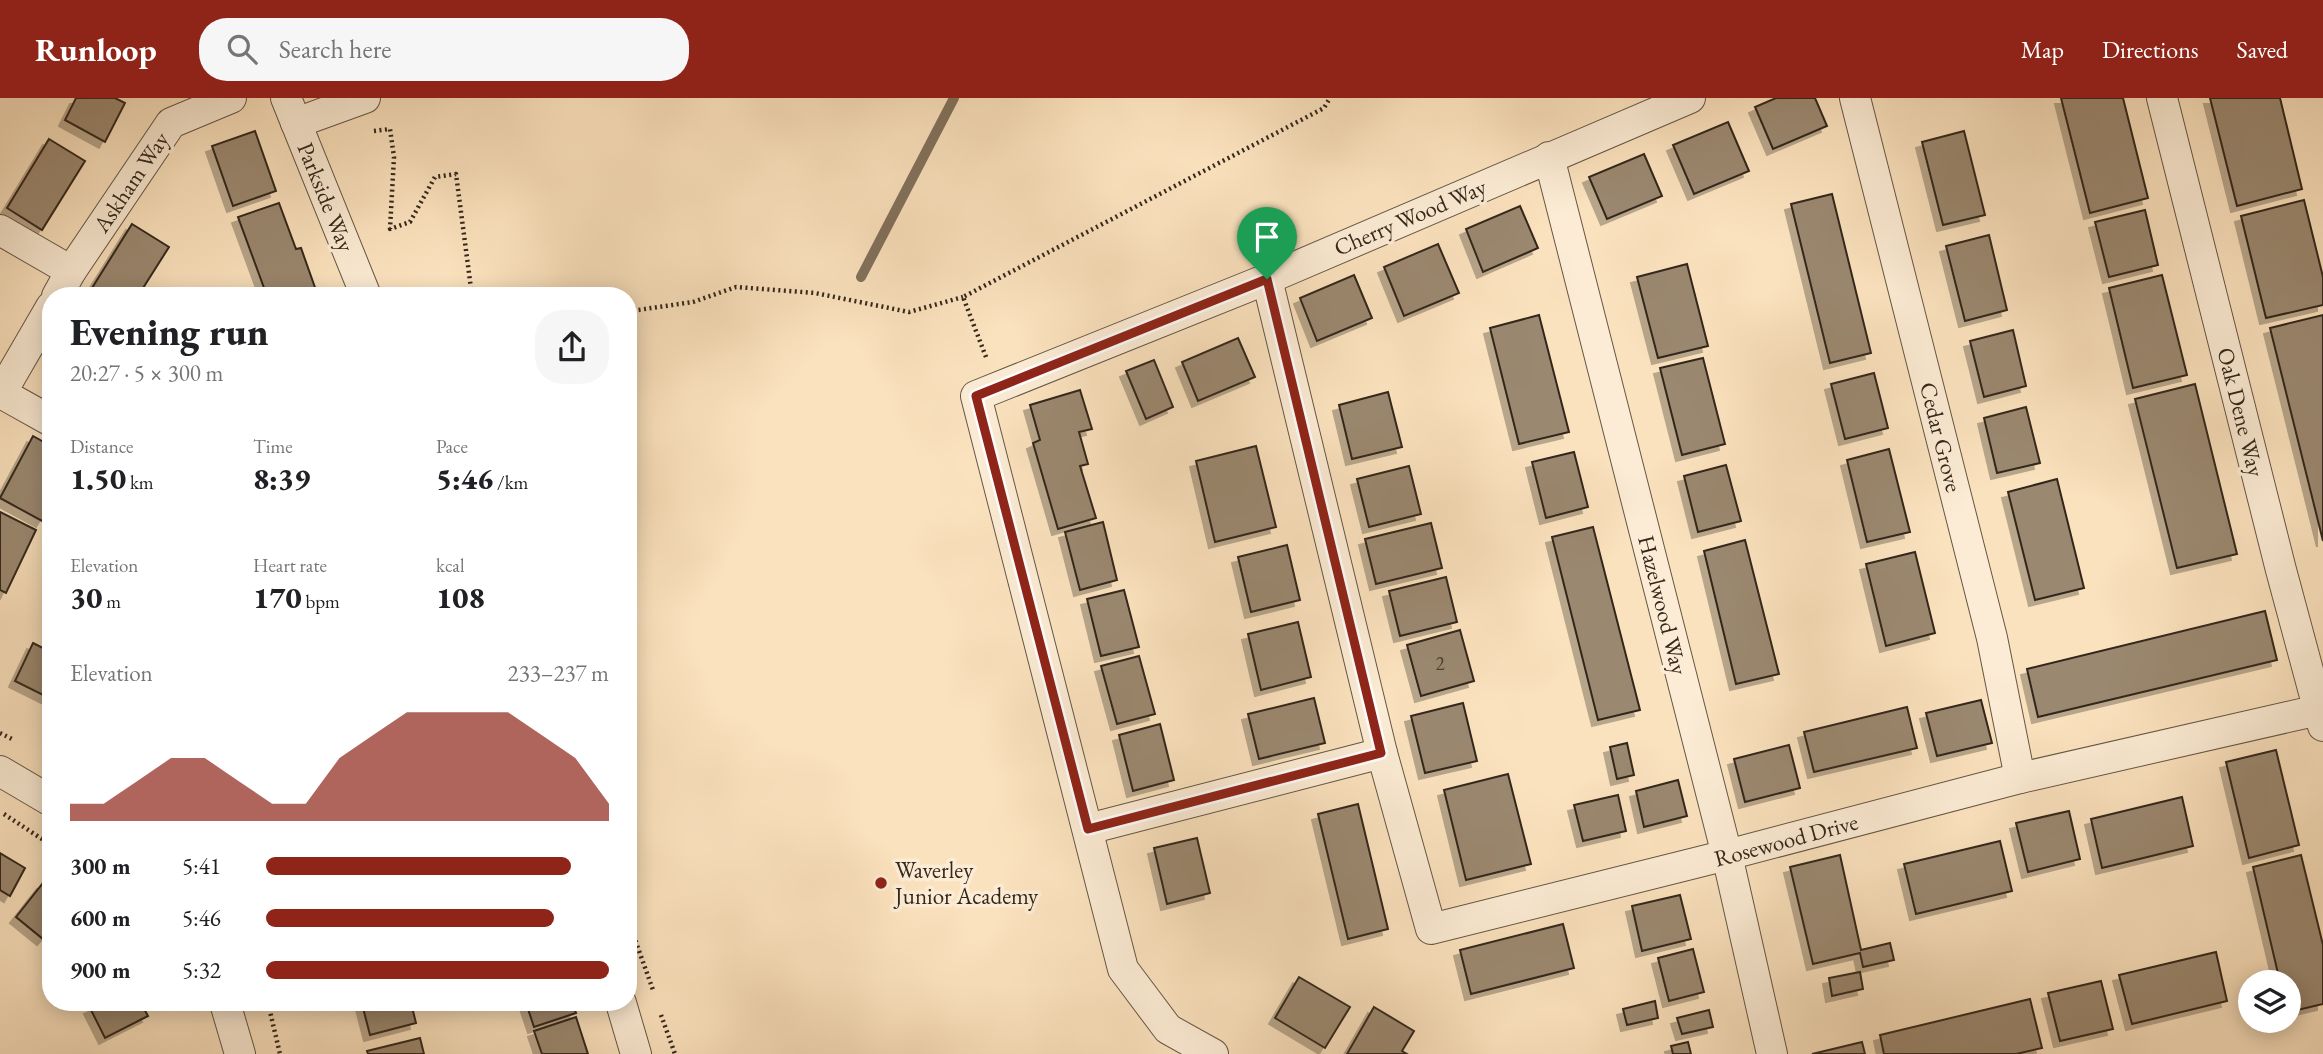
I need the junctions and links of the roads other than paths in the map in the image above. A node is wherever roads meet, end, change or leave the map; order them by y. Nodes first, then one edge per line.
1 (230, 98) edge
2 (365, 98) edge
3 (1690, 98) edge
4 (1855, 98) edge
5 (2162, 98) edge
6 (291, 111) edge
7 (1549, 157) junction
8 (0, 230) edge
9 (1267, 279) junction
10 (64, 284) edge
11 (362, 287) edge
12 (42, 323) edge
13 (1, 394) edge
14 (42, 416) edge
15 (2322, 715) edge
16 (1381, 753) junction
17 (0, 771) edge
18 (2020, 778) junction
19 (42, 796) edge
20 (1088, 829) junction
21 (1727, 855) junction
22 (227, 1011) edge
23 (623, 1011) edge
24 (240, 1054) edge
25 (636, 1054) edge
26 (1213, 1054) edge
27 (1772, 1054) edge

1 - 10 street, Askham Way
2 - 6 street
3 - 7 street, Cherry Wood Way
4 - 18 street, Cedar Grove
5 - 15 street, Oak Dene Way
6 - 11 street, Parkside Way
7 - 9 street, Cherry Wood Way
7 - 21 street, Hazelwood Way
8 - 10 street
9 - 16 street
9 - 20 street, Cherry Wood Way
12 - 13 street
13 - 14 street
15 - 18 street, Rosewood Drive
16 - 20 street
16 - 21 street, Rosewood Drive
17 - 19 street
18 - 21 street, Rosewood Drive
20 - 26 street, Cherry Wood Way
21 - 27 street, Hazelwood Way
22 - 24 street
23 - 25 street

